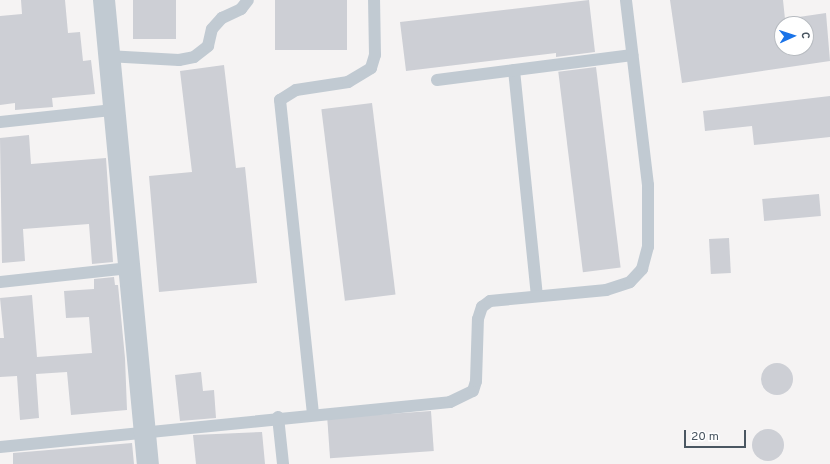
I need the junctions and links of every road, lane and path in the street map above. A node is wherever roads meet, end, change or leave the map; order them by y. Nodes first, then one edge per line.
1 (104, 0) edge
2 (248, 0) edge
3 (374, 0) edge
4 (626, 0) edge
5 (632, 55) junction
6 (107, 56) junction
7 (514, 70) junction
8 (437, 80) dead end
9 (112, 110) junction
10 (0, 122) edge
11 (129, 268) junction
12 (0, 282) edge
13 (538, 295) junction
14 (313, 414) junction
15 (278, 418) junction
16 (146, 432) junction
17 (0, 446) edge
18 (148, 464) edge
19 (283, 464) edge

1 - 6 street
2 - 6 lane
3 - 14 lane
4 - 5 lane
5 - 7 lane
5 - 13 lane
6 - 9 street
7 - 8 lane
7 - 13 lane
9 - 10 lane
9 - 11 street
11 - 12 lane
11 - 16 street
13 - 14 lane
14 - 15 lane
15 - 16 lane
15 - 19 lane
16 - 17 lane
16 - 18 street

